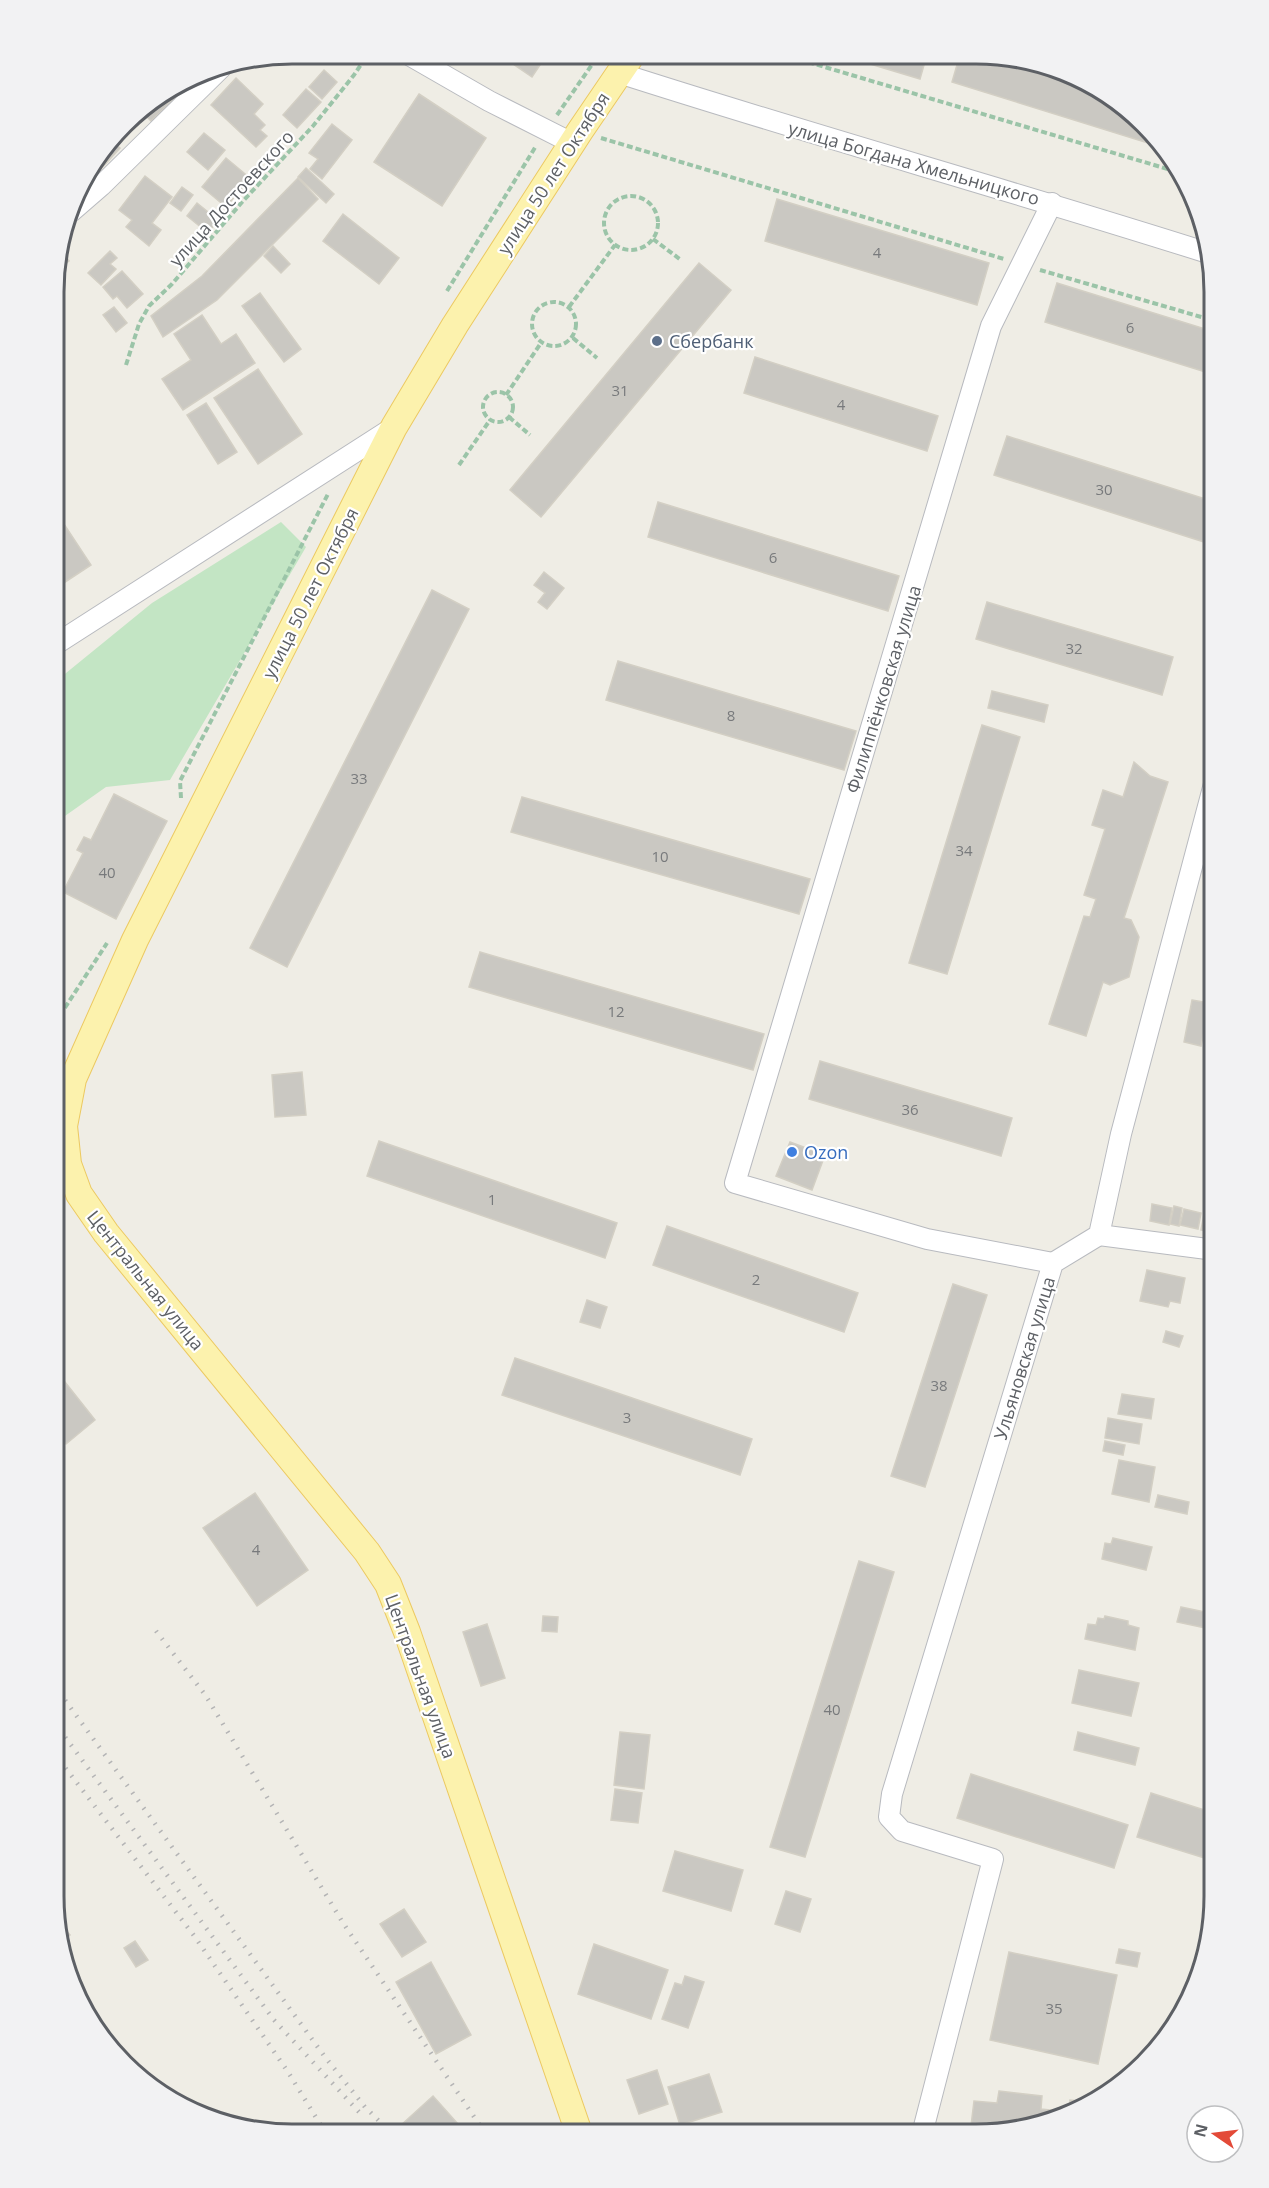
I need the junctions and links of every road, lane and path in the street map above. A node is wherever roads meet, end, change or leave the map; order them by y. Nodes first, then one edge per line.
1 (361, 64) edge
2 (425, 64) edge
3 (625, 64) edge
4 (815, 64) edge
5 (208, 81) edge
6 (576, 137) junction
7 (1168, 169) edge
8 (84, 201) edge
9 (1052, 203) junction
10 (653, 239) junction
11 (615, 245) junction
12 (1200, 250) edge
13 (681, 260) dead end
14 (1022, 265) junction
15 (569, 307) junction
16 (1204, 318) edge
17 (573, 338) junction
18 (541, 343) junction
19 (597, 358) dead end
20 (126, 365) dead end
21 (506, 395) junction
22 (509, 417) junction
23 (490, 420) junction
24 (394, 427) junction
25 (530, 435) dead end
26 (459, 465) dead end
27 (64, 639) edge
28 (1204, 821) edge
29 (64, 1126) edge
30 (64, 1167) edge
31 (1100, 1235) junction
32 (1204, 1249) edge
33 (1053, 1263) junction
34 (576, 2124) edge
35 (925, 2124) edge

1 - 20 path, улица Достоевского
2 - 6 street
3 - 6 main road, улица 50 лет Октября
3 - 9 street, улица Богдана Хмельницкого
4 - 7 path
5 - 8 street
6 - 14 path
6 - 24 main road, улица 50 лет Октября
9 - 12 street, улица Богдана Хмельницкого
9 - 14 street, Филиппёнковская улица
10 - 11 path
10 - 11 path
10 - 13 path
11 - 15 path
14 - 16 path
14 - 33 street, Филиппёнковская улица
15 - 17 path
15 - 18 path
17 - 18 path
17 - 19 path
18 - 21 path
21 - 22 path
21 - 23 path
22 - 23 path
22 - 25 path
23 - 26 path
24 - 27 street
24 - 29 main road, улица 50 лет Октября
28 - 31 street
30 - 34 main road, Центральная улица
31 - 32 street
31 - 33 street, Ульяновская улица
33 - 35 street, Ульяновская улица

